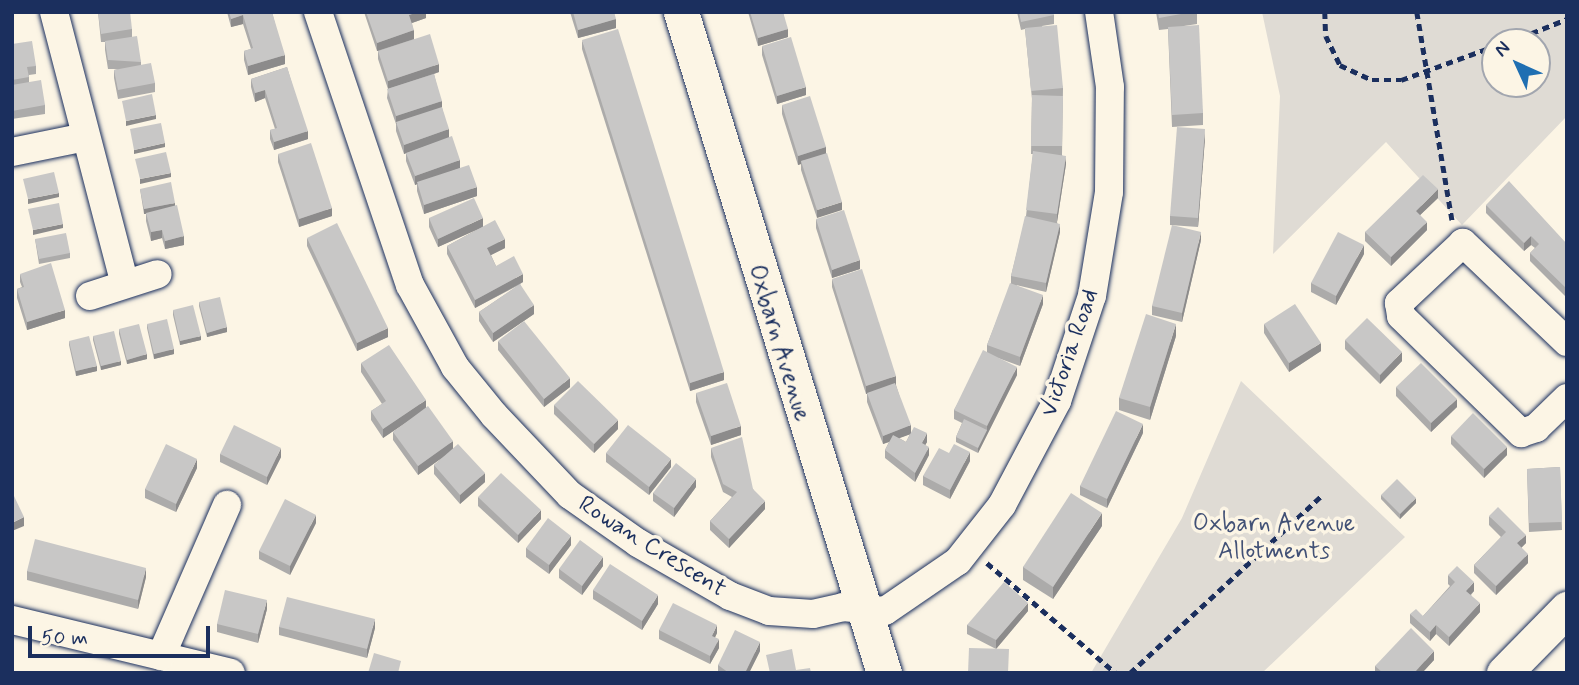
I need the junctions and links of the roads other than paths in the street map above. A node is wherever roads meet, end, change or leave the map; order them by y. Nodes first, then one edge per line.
1 (54, 12) edge
2 (318, 12) edge
3 (681, 12) edge
4 (1099, 12) edge
5 (85, 137) junction
6 (12, 152) edge
7 (158, 274) dead end
8 (125, 284) junction
9 (90, 296) dead end
10 (1567, 342) edge
11 (1564, 404) edge
12 (227, 505) dead end
13 (1567, 609) edge
14 (864, 612) junction
15 (12, 620) edge
16 (161, 656) junction
17 (231, 673) edge
18 (884, 673) edge
19 (1504, 673) edge

1 - 5 street
2 - 14 street, Rowan Crescent
3 - 14 street, Oxbarn Avenue
4 - 14 street, Victoria Road
5 - 6 street
5 - 8 street
7 - 8 street
8 - 9 street
10 - 11 street
12 - 16 street
13 - 19 street
14 - 18 street, Oxbarn Avenue
15 - 16 street
16 - 17 street

